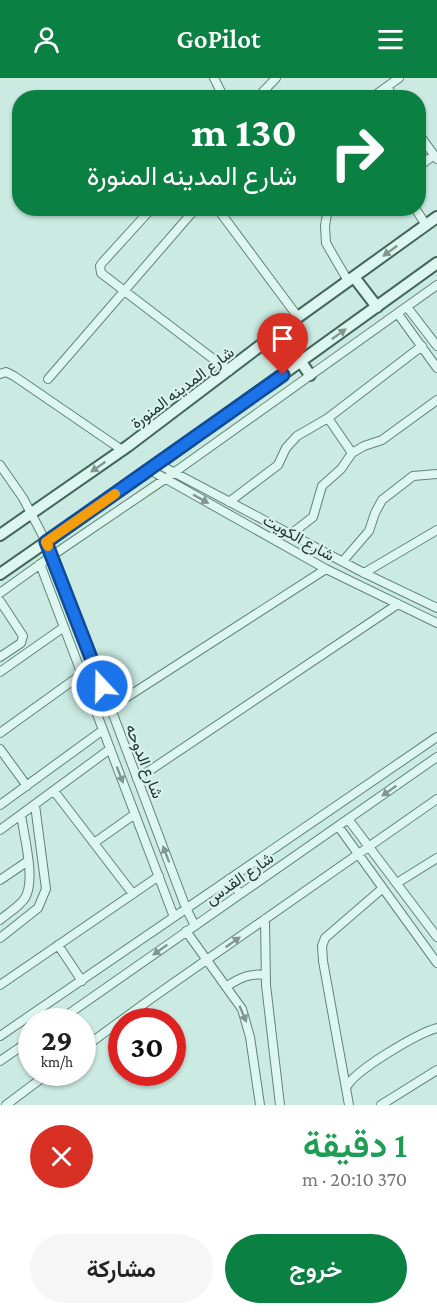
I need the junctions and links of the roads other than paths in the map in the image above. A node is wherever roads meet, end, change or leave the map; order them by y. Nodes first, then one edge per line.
1 (276, 78) edge
2 (399, 78) edge
3 (387, 87) junction
4 (265, 90) edge
5 (383, 90) edge
6 (389, 90) edge
7 (426, 144) edge
8 (436, 157) edge
9 (145, 216) edge
10 (189, 216) edge
11 (223, 216) edge
12 (327, 216) edge
13 (420, 216) edge
14 (437, 216) edge
15 (426, 225) junction
16 (432, 266) edge
17 (351, 279) junction
18 (437, 284) edge
19 (124, 291) junction
20 (377, 307) junction
21 (408, 307) junction
22 (398, 314) junction
23 (298, 317) junction
24 (422, 346) junction
25 (437, 346) edge
26 (301, 362) junction
27 (437, 368) edge
28 (229, 371) junction
29 (0, 374) edge
30 (310, 375) junction
31 (48, 379) dead end
32 (437, 400) edge
33 (328, 418) junction
34 (122, 450) junction
35 (352, 453) junction
36 (0, 465) edge
37 (154, 467) junction
38 (174, 472) junction
39 (437, 474) edge
40 (165, 478) junction
41 (229, 502) junction
42 (31, 513) junction
43 (437, 530) edge
44 (291, 534) junction
45 (0, 535) edge
46 (46, 542) junction
47 (53, 555) junction
48 (343, 561) junction
49 (40, 564) junction
50 (326, 569) junction
51 (0, 574) edge
52 (368, 574) junction
53 (366, 589) junction
54 (0, 593) edge
55 (0, 601) edge
56 (398, 604) junction
57 (437, 608) edge
58 (437, 623) edge
59 (64, 627) junction
60 (0, 657) edge
61 (0, 672) edge
62 (82, 674) junction
63 (110, 708) junction
64 (103, 730) junction
65 (0, 733) edge
66 (437, 737) edge
67 (0, 749) edge
68 (126, 749) junction
69 (112, 752) junction
70 (437, 757) edge
71 (137, 779) junction
72 (27, 786) junction
73 (54, 791) junction
74 (437, 799) edge
75 (36, 805) junction
76 (0, 806) edge
77 (135, 814) junction
78 (21, 815) junction
79 (348, 819) junction
80 (338, 826) junction
81 (0, 830) edge
82 (94, 843) junction
83 (369, 846) junction
84 (358, 854) junction
85 (437, 858) edge
86 (28, 861) junction
87 (159, 876) junction
88 (229, 879) junction
89 (0, 880) edge
90 (397, 883) junction
91 (383, 888) junction
92 (133, 894) junction
93 (240, 894) junction
94 (25, 898) junction
95 (38, 908) junction
96 (186, 908) junction
97 (174, 917) junction
98 (265, 919) junction
99 (0, 920) edge
100 (195, 926) junction
101 (186, 931) junction
102 (437, 937) edge
103 (0, 938) edge
104 (58, 945) junction
105 (207, 960) junction
106 (437, 963) edge
107 (265, 975) junction
108 (82, 981) junction
109 (0, 985) edge
110 (226, 986) junction
111 (42, 1008) edge
112 (77, 1008) edge
113 (18, 1024) edge
114 (437, 1028) edge
115 (0, 1036) edge
116 (96, 1039) edge
117 (18, 1049) edge
118 (0, 1061) edge
119 (437, 1070) edge
120 (31, 1086) edge
121 (346, 1088) junction
122 (6, 1105) edge
123 (260, 1105) edge
124 (280, 1105) edge
125 (349, 1105) edge
126 (381, 1105) edge

1 - 4 street
2 - 3 street
3 - 5 street
3 - 6 street
7 - 8 street
9 - 19 street
10 - 19 street
11 - 23 street
12 - 17 street
13 - 15 street
14 - 15 main road, شارع المدينه المنورة
15 -> 17 main road, شارع المدينه المنورة
16 - 18 street
16 - 20 main road
17 - 20 main road
17 - 23 main road, شارع المدينه المنورة
18 - 21 street
19 - 28 street
19 - 31 street
26 -> 20 main road
21 - 22 street
21 - 25 street
22 - 24 street
22 - 30 street
23 - 28 main road, شارع المدينه المنورة
24 - 27 street
24 - 33 street
26 - 30 main road
26 - 37 main road
28 - 34 main road, شارع المدينه المنورة
29 - 34 street
30 - 38 street
32 - 35 street
33 - 35 street
33 - 41 street
34 -> 42 main road, شارع المدينه المنورة
35 - 44 street
36 - 42 street, شارع الدوحه
37 - 38 street, شارع الكويت
37 - 40 street, شارع الكويت
37 - 46 main road
38 - 40 street
38 - 41 street, شارع الكويت
39 - 48 street
40 - 47 street
40 -> 50 street, شارع الكويت
41 - 44 street, شارع الكويت
42 - 45 main road, شارع المدينه المنورة
42 - 46 street, شارع الدوحه
43 - 52 street
44 - 48 street, شارع الكويت
46 - 47 street, شارع الدوحه
46 - 51 main road
47 - 49 street
47 - 63 street, شارع الدوحه
48 - 52 street, شارع الكويت
49 - 54 street
49 - 59 street, شارع الدوحه
50 - 53 street, شارع الكويت
50 - 63 street
52 - 53 street
52 - 57 street, شارع الكويت
53 - 56 street, شارع الكويت
55 - 60 street
56 - 58 street, شارع الكويت
56 - 71 street
59 - 61 street
59 - 62 street, شارع الدوحه
62 - 64 street, شارع الدوحه
62 - 65 street
63 - 68 street, شارع الدوحه
64 - 69 street, شارع الدوحه
64 - 72 street
66 - 88 street
67 - 72 street
68 - 69 street
68 - 71 street, شارع الدوحه
69 - 73 street
69 -> 77 street, شارع الدوحه
70 -> 79 street, شارع القدس
96 -> 71 street, شارع الدوحه
72 - 76 street
73 - 75 street
73 - 82 street
74 - 83 street
75 - 78 street
75 - 95 street
77 - 82 street
77 - 87 street, شارع الدوحه
78 - 81 street
78 - 86 street
79 - 80 street, شارع القدس
79 - 83 street
80 - 84 street
80 - 93 street, شارع القدس
82 - 92 street
83 - 84 street
83 - 90 street
84 - 91 street
84 - 98 street
85 - 90 street
86 - 89 street
86 - 94 street
87 - 92 street
87 - 97 street, شارع الدوحه
88 - 93 street
88 - 96 street
90 - 102 street
91 - 106 street
91 - 121 street
92 - 104 street
93 - 100 street, شارع القدس
94 - 95 street
94 - 99 street
95 - 103 street
96 - 97 street
96 - 100 street, شارع الدوحه
97 - 108 street
105 -> 98 street
98 - 107 street
100 - 101 street, شارع القدس
101 - 105 street
101 -> 112 street, شارع القدس
104 - 108 street
104 - 109 street
105 - 110 street
105 - 116 street
107 - 110 street
107 - 124 street
108 - 111 street
110 -> 123 street
113 - 115 street
114 - 121 street
117 - 118 street
119 - 126 street
120 - 122 street
121 - 125 street

